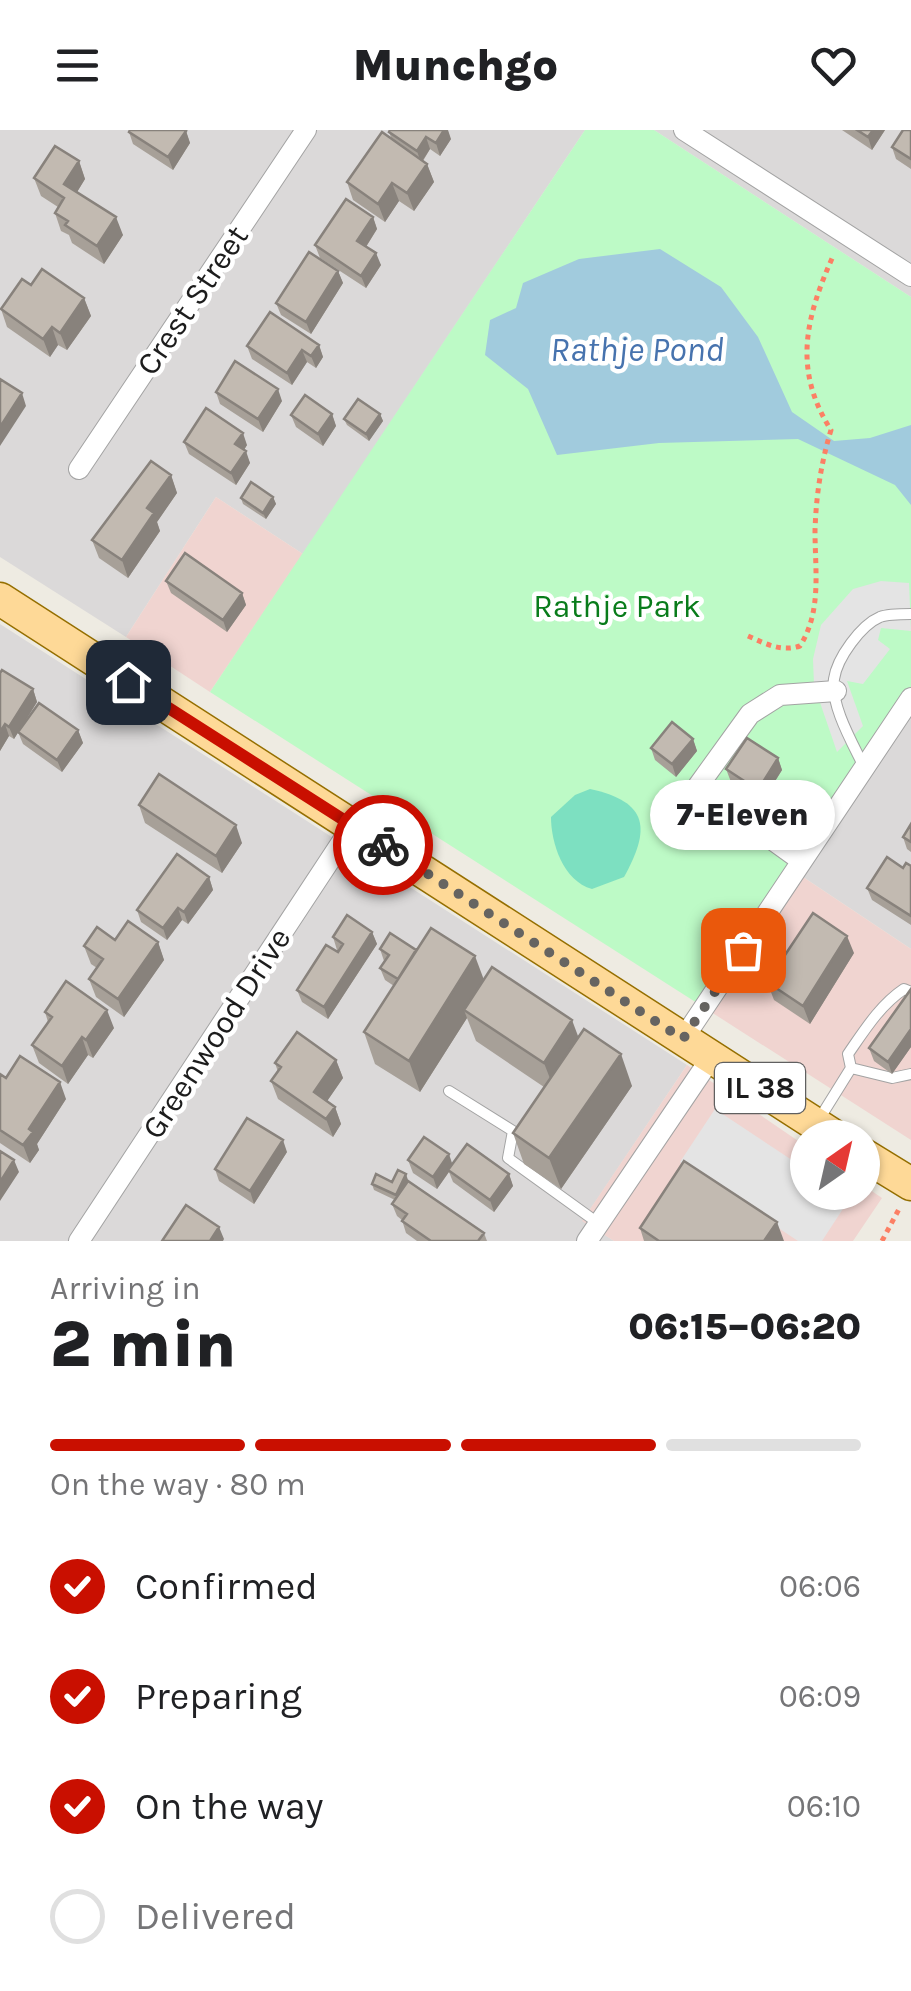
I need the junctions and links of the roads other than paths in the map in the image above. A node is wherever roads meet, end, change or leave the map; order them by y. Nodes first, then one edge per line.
1 (306, 130) edge
2 (684, 130) edge
3 (911, 276) edge
4 (79, 470) dead end
5 (0, 600) edge
6 (911, 614) edge
7 (836, 690) junction
8 (911, 698) edge
9 (864, 768) junction
10 (352, 825) junction
11 (802, 860) junction
12 (911, 992) edge
13 (683, 1039) junction
14 (712, 1058) junction
15 (851, 1068) junction
16 (911, 1074) edge
17 (450, 1091) dead end
18 (809, 1120) edge
19 (830, 1120) edge
20 (880, 1165) edge
21 (911, 1184) edge
22 (593, 1232) edge
23 (79, 1241) edge

1 - 4 street, Crest Street
2 - 3 street
5 - 10 main road, IL 38
6 - 7 lane
7 - 9 lane
7 - 11 street
8 - 9 street
9 - 11 street
10 - 13 main road, IL 38
10 - 23 street, Greenwood Drive
11 - 13 street
12 - 15 lane
13 - 14 main road, IL 38
14 - 18 main road, IL 38
14 - 22 street
15 - 16 lane
15 - 19 lane
17 - 22 lane
20 - 21 main road

